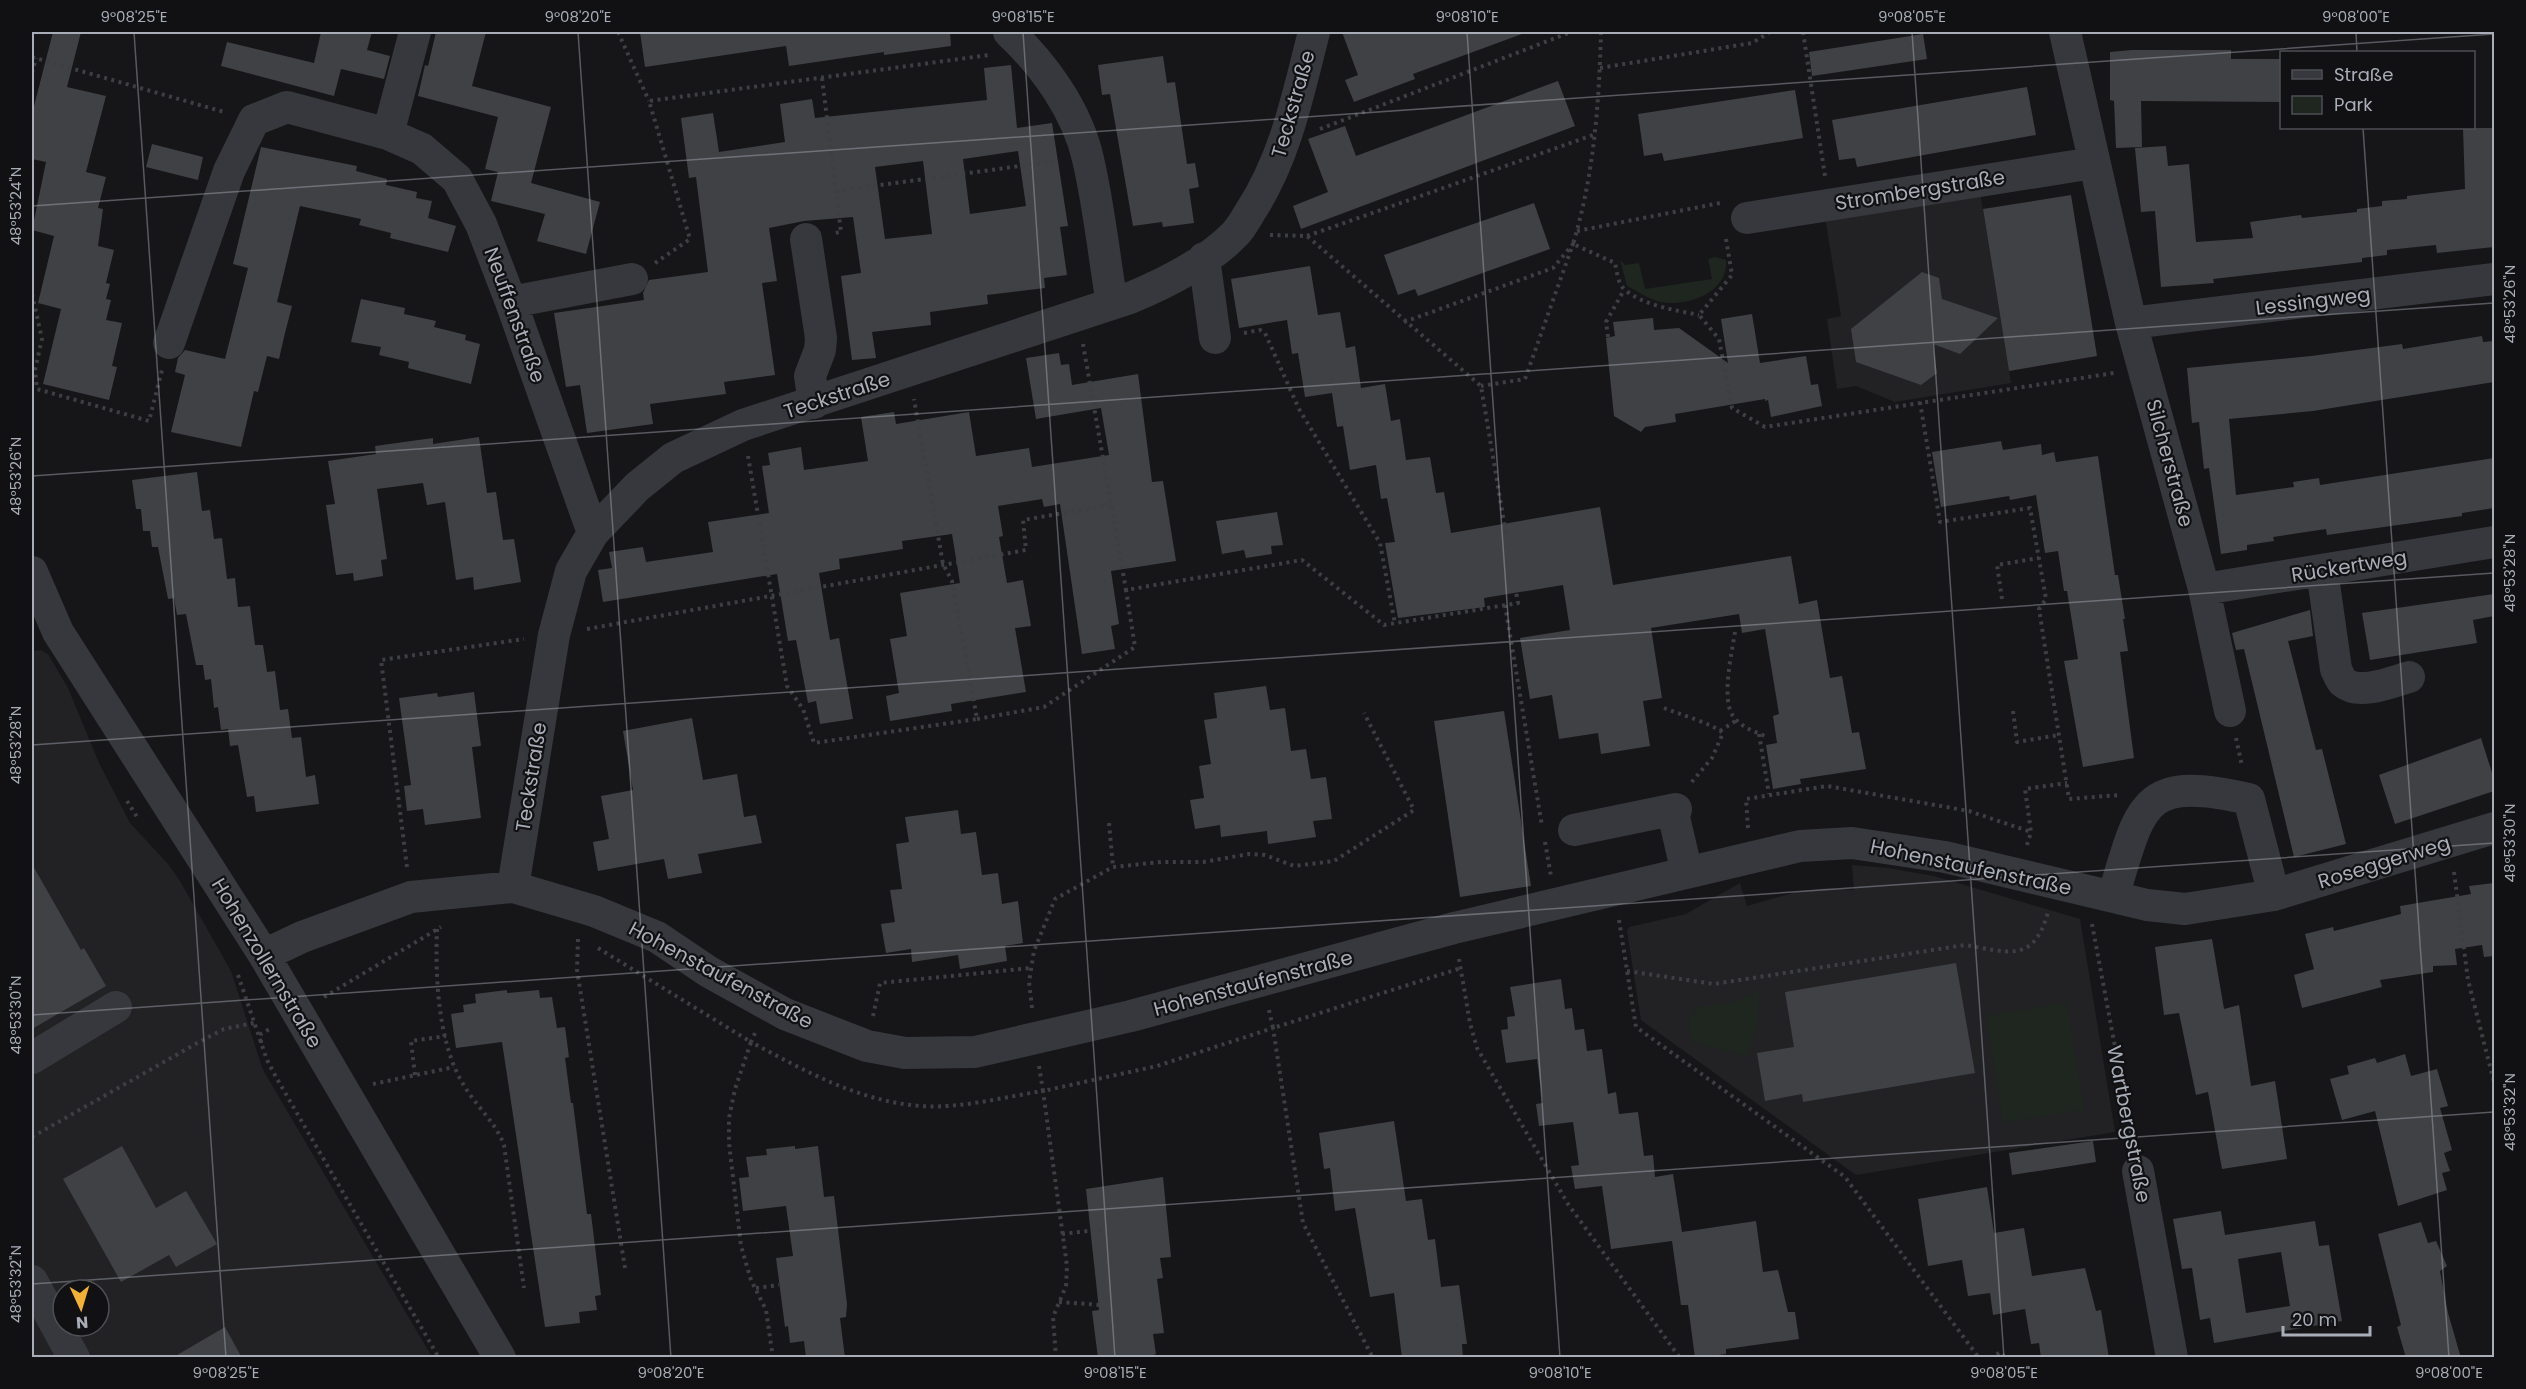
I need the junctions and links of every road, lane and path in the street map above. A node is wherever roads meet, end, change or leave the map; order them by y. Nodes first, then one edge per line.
1 (415, 32) edge
2 (618, 32) edge
3 (1314, 32) edge
4 (1571, 32) edge
5 (1601, 32) edge
6 (1770, 32) edge
7 (1803, 32) edge
8 (2065, 32) edge
9 (1018, 41) edge
10 (34, 58) edge
11 (1600, 68) junction
12 (32, 73) edge
13 (822, 78) junction
14 (649, 101) junction
15 (254, 120) junction
16 (388, 134) junction
17 (1596, 134) junction
18 (1286, 141) junction
19 (1088, 157) junction
20 (2093, 163) junction
21 (836, 190) junction
22 (1829, 205) junction
23 (1737, 228) junction
24 (1577, 231) junction
25 (1236, 233) junction
26 (1307, 236) junction
27 (806, 239) joint
28 (1573, 244) junction
29 (32, 257) edge
30 (1204, 258) junction
31 (32, 276) edge
32 (633, 279) joint
33 (2494, 279) edge
34 (1624, 290) junction
35 (32, 294) edge
36 (511, 302) junction
37 (1112, 304) junction
38 (1077, 314) junction
39 (1699, 315) junction
40 (1404, 322) junction
41 (2131, 323) junction
42 (1215, 338) joint
43 (1608, 338) dead end
44 (170, 343) joint
45 (2144, 364) junction
46 (909, 372) junction
47 (1481, 386) junction
48 (1920, 402) junction
49 (814, 403) junction
50 (743, 425) junction
51 (1111, 505) junction
52 (593, 533) junction
53 (1506, 534) dead end
54 (2494, 542) edge
55 (2039, 558) junction
56 (943, 564) junction
57 (2322, 570) junction
58 (2204, 589) junction
59 (1126, 590) junction
60 (35, 592) edge
61 (1516, 592) dead end
62 (770, 596) junction
63 (2002, 599) dead end
64 (1505, 605) junction
65 (1395, 624) junction
66 (1735, 632) dead end
67 (554, 635) junction
68 (2409, 677) dead end
69 (1665, 708) dead end
70 (2013, 711) dead end
71 (2230, 711) joint
72 (1364, 713) dead end
73 (977, 719) junction
74 (1737, 720) junction
75 (1719, 730) junction
76 (1759, 734) junction
77 (2059, 735) junction
78 (1765, 736) dead end
79 (2067, 783) junction
80 (1769, 794) dead end
81 (2103, 795) dead end
82 (2249, 799) junction
83 (1676, 809) junction
84 (2029, 814) dead end
85 (1109, 823) dead end
86 (2494, 828) edge
87 (1574, 830) dead end
88 (2451, 842) junction
89 (1113, 867) junction
90 (1687, 873) junction
91 (513, 887) junction
92 (2085, 890) junction
93 (1615, 892) junction
94 (2274, 895) junction
95 (411, 897) junction
96 (1556, 904) junction
97 (447, 924) dead end
98 (437, 928) junction
99 (1454, 928) junction
100 (568, 936) dead end
101 (578, 939) junction
102 (586, 943) dead end
103 (594, 946) dead end
104 (264, 955) junction
105 (1031, 968) junction
106 (1461, 968) junction
107 (1627, 971) junction
108 (1263, 980) junction
109 (116, 1007) dead end
110 (298, 1012) junction
111 (254, 1023) dead end
112 (1273, 1028) junction
113 (446, 1036) junction
114 (1036, 1040) junction
115 (867, 1046) junction
116 (32, 1058) edge
117 (454, 1068) junction
118 (415, 1075) junction
119 (2494, 1082) edge
120 (1043, 1091) junction
121 (346, 1094) junction
122 (32, 1137) edge
123 (2138, 1171) joint
124 (1105, 1229) dead end
125 (1062, 1234) junction
126 (625, 1268) dead end
127 (32, 1281) edge
128 (779, 1285) dead end
129 (524, 1288) dead end
130 (756, 1288) junction
131 (1059, 1302) junction
132 (1101, 1305) dead end
133 (74, 1358) edge
134 (439, 1358) edge
135 (500, 1358) edge
136 (773, 1358) edge
137 (1056, 1358) edge
138 (1373, 1358) edge
139 (1680, 1358) edge
140 (1979, 1358) edge
141 (1990, 1358) edge
142 (2005, 1358) edge
143 (2172, 1358) edge

1 - 16 street
2 - 14 path
3 - 18 street, Teckstraße
4 - 18 path
5 - 11 path
6 - 11 path
7 - 22 path
8 - 20 street, Silcherstraße
9 - 13 path
9 - 19 street
10 - 12 path
10 - 15 path
11 - 17 path
13 - 14 path
13 - 21 path
14 - 32 path
15 - 16 street, Neuffenstraße
15 - 44 street
16 - 36 street, Neuffenstraße
17 - 24 path
17 - 26 path
18 - 25 street, Teckstraße
19 - 21 path
19 - 37 street
20 - 22 street, Strombergstraße
20 - 41 street, Silcherstraße
21 - 27 path
22 - 23 street, Strombergstraße
23 - 24 path
23 - 39 path
24 - 28 path
25 - 26 path
25 - 30 street, Teckstraße
26 - 40 path
27 - 49 street
28 - 34 path
28 - 40 path
28 - 47 path
29 - 31 path
30 - 37 street, Teckstraße
30 - 42 street
32 - 36 street
33 - 41 street, Lessingweg
34 - 39 path
34 - 43 path
35 - 44 path
36 - 52 street, Neuffenstraße
37 - 38 street, Teckstraße
38 - 46 street, Teckstraße
38 - 51 path
39 - 48 path
40 - 47 path
41 - 45 street, Silcherstraße
42 - 65 path
45 - 48 path
45 - 58 street, Silcherstraße
46 - 49 street, Teckstraße
46 - 56 path
47 - 53 path
48 - 55 path
49 - 50 street, Teckstraße
50 - 52 street, Teckstraße
50 - 62 path
51 - 56 path
51 - 59 path
52 - 67 street, Teckstraße
54 - 57 street, Rückertweg
55 - 63 path
55 - 77 path
56 - 62 path
56 - 73 path
57 - 58 street, Rückertweg
57 - 68 street
58 - 71 street, Silcherstraße
59 - 65 path
59 - 73 path
60 - 104 street, Hohenzollernstraße
61 - 64 path
62 - 67 path
62 - 73 path
64 - 65 path
64 - 96 path
66 - 74 path
67 - 91 street, Teckstraße
67 - 95 path
69 - 75 path
70 - 77 path
71 - 82 path
72 - 89 path
74 - 75 path
74 - 76 path
75 - 83 path
76 - 78 path
76 - 80 path
77 - 79 path
79 - 81 path
79 - 84 path
82 - 92 street
82 - 94 street
83 - 87 street
83 - 90 street
85 - 89 path
86 - 88 street, Roseggerweg
88 - 94 street, Roseggerweg
88 - 119 path
89 - 105 path
90 - 92 street, Hohenstaufenstraße
90 - 93 street, Hohenstaufenstraße
91 - 95 street, Hohenstaufenstraße
91 - 115 street, Hohenstaufenstraße
92 - 94 street, Hohenstaufenstraße
92 - 107 path
92 - 123 path, Wartbergstraße
93 - 96 street, Hohenstaufenstraße
93 - 107 path
95 - 104 street, Hohenstaufenstraße
96 - 99 street, Hohenstaufenstraße
97 - 98 path
98 - 110 path
98 - 113 path
99 - 106 path
99 - 108 street, Hohenstaufenstraße
100 - 101 path
101 - 102 path
101 - 126 path
103 - 130 path
104 - 110 street, Hohenzollernstraße
105 - 114 path
105 - 115 path
106 - 112 path
106 - 139 path
107 - 140 path
108 - 112 path
108 - 114 street, Hohenstaufenstraße
109 - 116 street
110 - 121 street, Hohenzollernstraße
110 - 134 path
111 - 122 path
112 - 120 path
112 - 138 path
113 - 117 path
113 - 118 path
114 - 115 street, Hohenstaufenstraße
114 - 120 path
117 - 118 path
117 - 129 path
118 - 121 path
120 - 125 path
121 - 135 street, Hohenzollernstraße
123 - 143 street, Wartbergstraße
124 - 125 path
125 - 131 path
127 - 133 street
128 - 130 path
130 - 136 path
131 - 132 path
131 - 137 path
141 - 142 path

